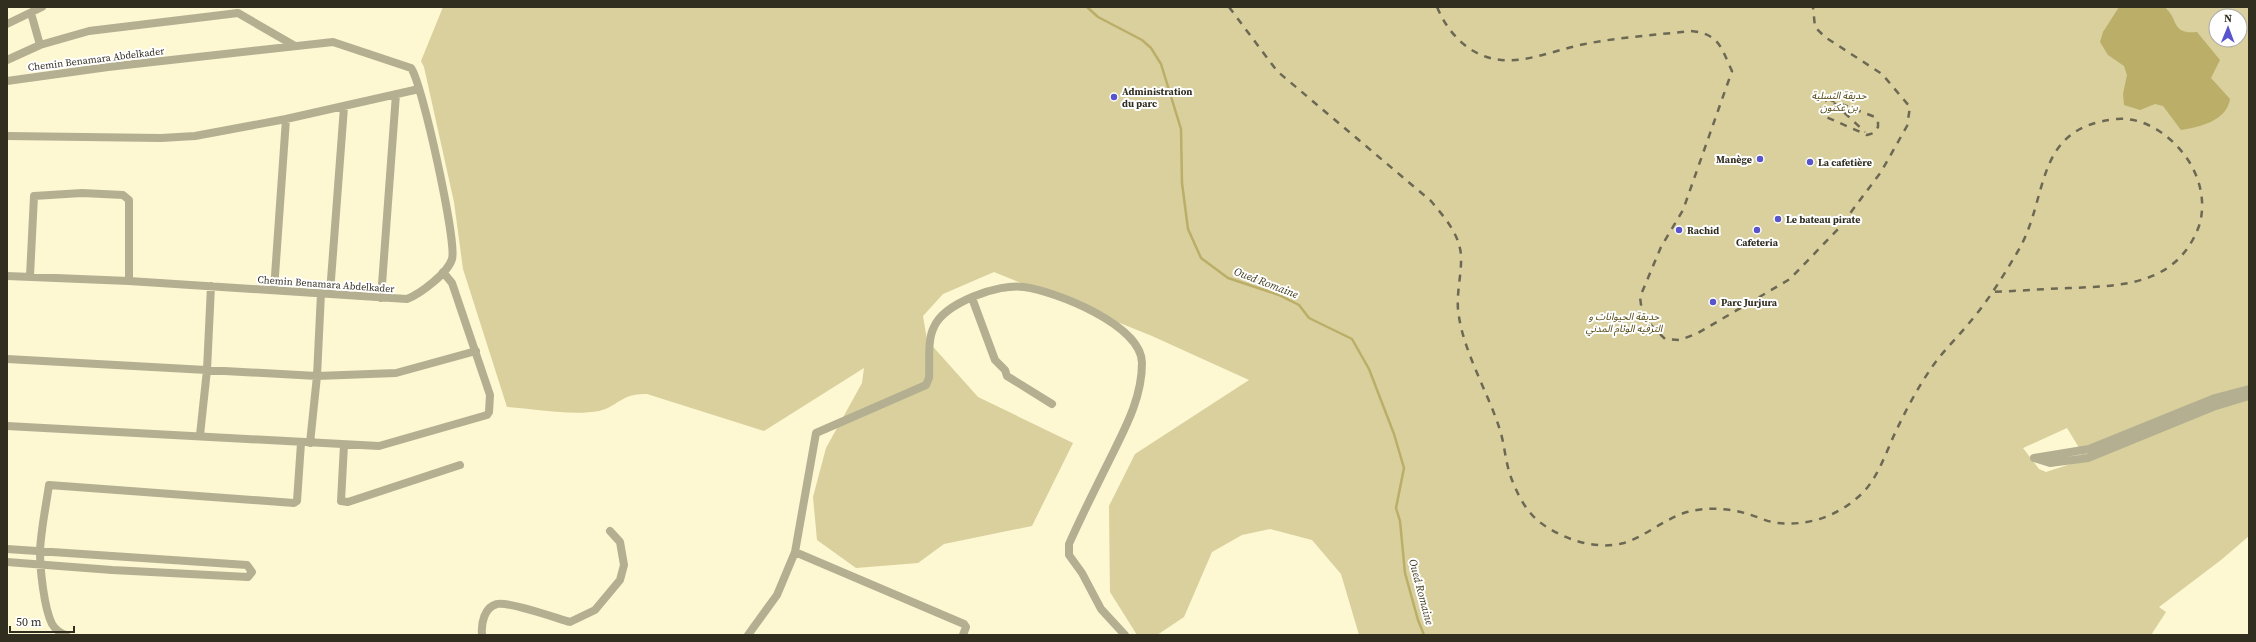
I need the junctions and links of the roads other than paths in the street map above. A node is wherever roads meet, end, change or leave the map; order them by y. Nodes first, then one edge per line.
1 (42, 7) edge
2 (232, 7) edge
3 (238, 10) edge
4 (31, 14) junction
5 (7, 24) edge
6 (40, 45) junction
7 (295, 46) junction
8 (7, 60) edge
9 (7, 81) edge
10 (419, 90) junction
11 (396, 94) junction
12 (344, 107) junction
13 (286, 119) junction
14 (7, 136) edge
15 (443, 272) junction
16 (7, 276) edge
17 (30, 276) junction
18 (129, 281) junction
19 (211, 286) junction
20 (274, 290) junction
21 (321, 293) junction
22 (330, 294) junction
23 (381, 298) junction
24 (972, 298) junction
25 (476, 351) junction
26 (7, 359) edge
27 (207, 370) junction
28 (317, 376) junction
29 (2249, 388) edge
30 (2249, 396) edge
31 (1052, 404) dead end
32 (7, 426) edge
33 (200, 435) junction
34 (301, 443) junction
35 (310, 444) junction
36 (344, 445) junction
37 (460, 465) dead end
38 (610, 531) dead end
39 (7, 549) edge
40 (40, 551) junction
41 (795, 552) junction
42 (7, 562) edge
43 (41, 564) junction
44 (66, 635) edge
45 (482, 635) edge
46 (748, 635) edge
47 (963, 635) edge
48 (1125, 635) edge

1 - 4 street
2 - 3 street
3 - 6 street
3 - 7 street
4 - 5 street
4 - 6 street
6 - 8 street
7 - 9 street, Chemin Benamara Abdelkader
7 - 10 street, Chemin Benamara Abdelkader
10 - 11 street
10 - 15 street, Chemin Benamara Abdelkader
11 - 12 street
11 - 23 street
12 - 13 street
12 - 22 street
13 - 14 street
13 - 20 street
15 - 23 street, Chemin Benamara Abdelkader
15 - 25 street
16 - 17 street, Chemin Benamara Abdelkader
17 - 18 street, Chemin Benamara Abdelkader
17 - 18 street
18 - 19 street, Chemin Benamara Abdelkader
19 - 20 street, Chemin Benamara Abdelkader
19 - 27 street
20 - 21 street, Chemin Benamara Abdelkader
21 - 22 street, Chemin Benamara Abdelkader
21 - 28 street
22 - 23 street, Chemin Benamara Abdelkader
24 - 31 street
24 - 41 street
24 - 48 street
25 - 28 street
25 - 36 street
26 - 27 street
27 - 28 street
27 - 33 street
28 - 35 street
29 - 30 street
32 - 33 street
33 - 34 street
34 - 35 street
34 - 40 street
35 - 36 street
36 - 37 street
38 - 45 street
39 - 40 street
40 - 43 street
40 - 43 street
41 - 46 street
41 - 47 street
42 - 43 street
43 - 44 street

